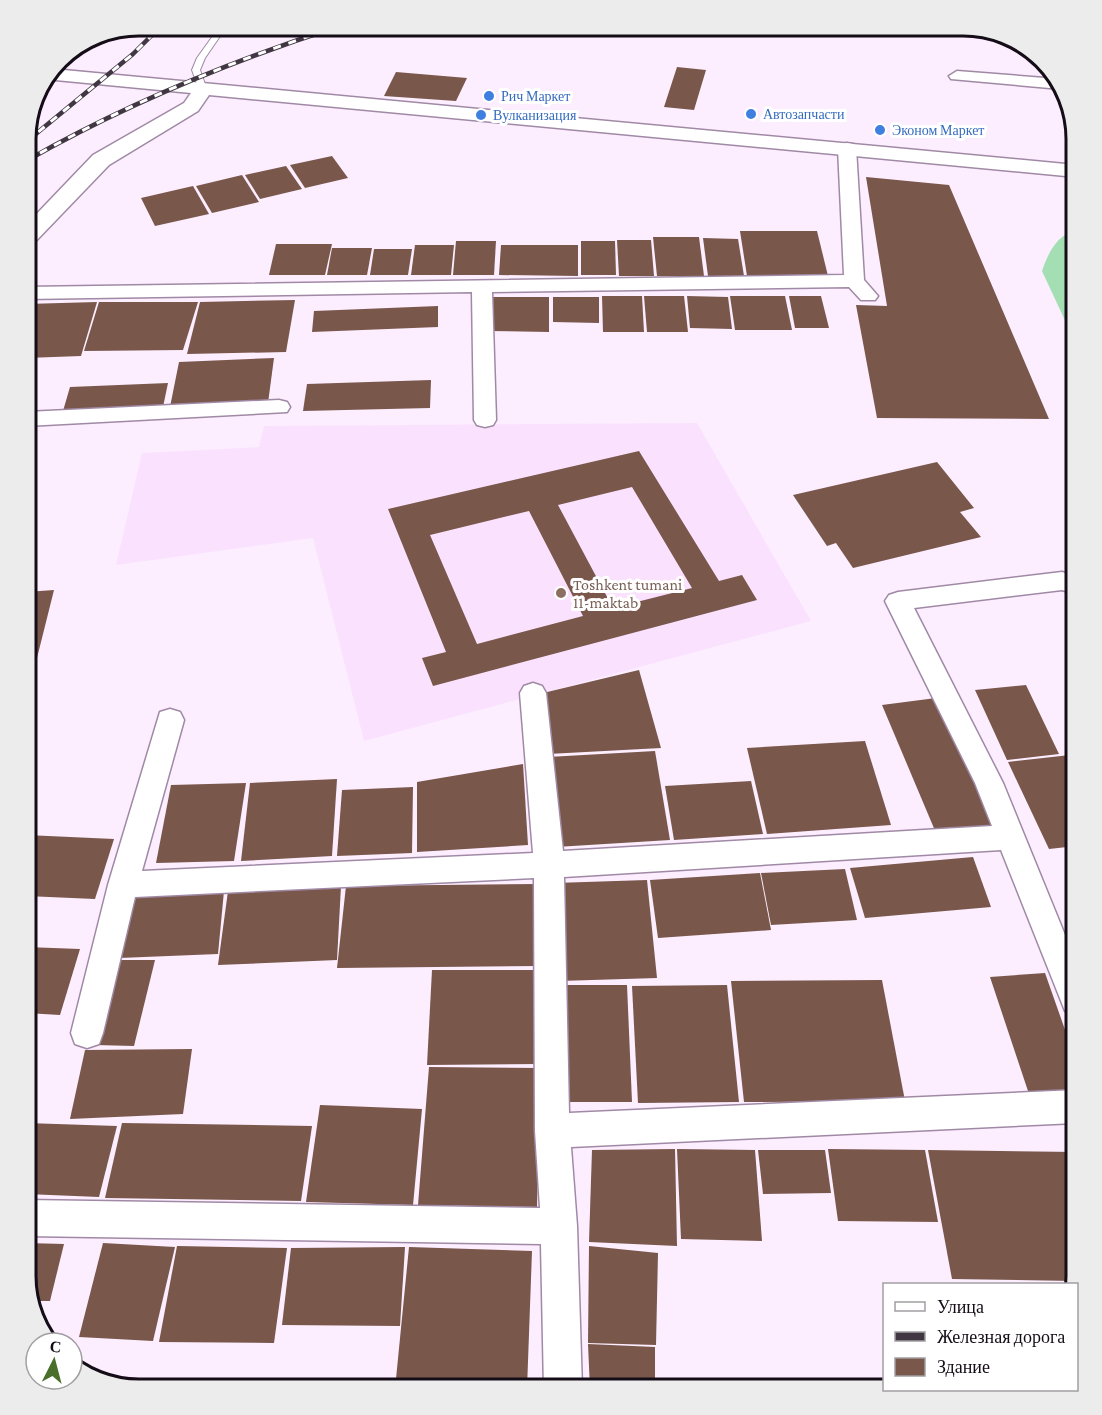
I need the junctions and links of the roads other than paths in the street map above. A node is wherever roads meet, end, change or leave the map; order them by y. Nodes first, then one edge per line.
1 (216, 36) edge
2 (59, 75) edge
3 (957, 76) dead end
4 (1050, 83) edge
5 (203, 90) junction
6 (847, 148) junction
7 (1066, 170) edge
8 (36, 228) edge
9 (854, 281) junction
10 (482, 286) junction
11 (36, 293) edge
12 (868, 296) dead end
13 (279, 407) dead end
14 (36, 419) edge
15 (484, 420) dead end
16 (1066, 582) edge
17 (533, 693) dead end
18 (170, 720) dead end
19 (1010, 837) junction
20 (549, 866) junction
21 (123, 885) junction
22 (1066, 973) edge
23 (87, 1033) dead end
24 (1066, 1108) edge
25 (552, 1131) junction
26 (36, 1218) edge
27 (559, 1226) junction
28 (563, 1379) edge

1 - 5 lane
2 - 5 main road
3 - 4 street
5 - 6 main road
5 - 8 main road
6 - 7 main road
6 - 9 street
9 - 10 street
9 - 12 street
10 - 11 street
10 - 15 street
13 - 14 street
16 - 19 street
17 - 20 street
18 - 21 street
19 - 20 street
19 - 22 street
20 - 21 street
20 - 25 street
21 - 23 street
24 - 25 street
25 - 27 street
26 - 27 street
27 - 28 street

